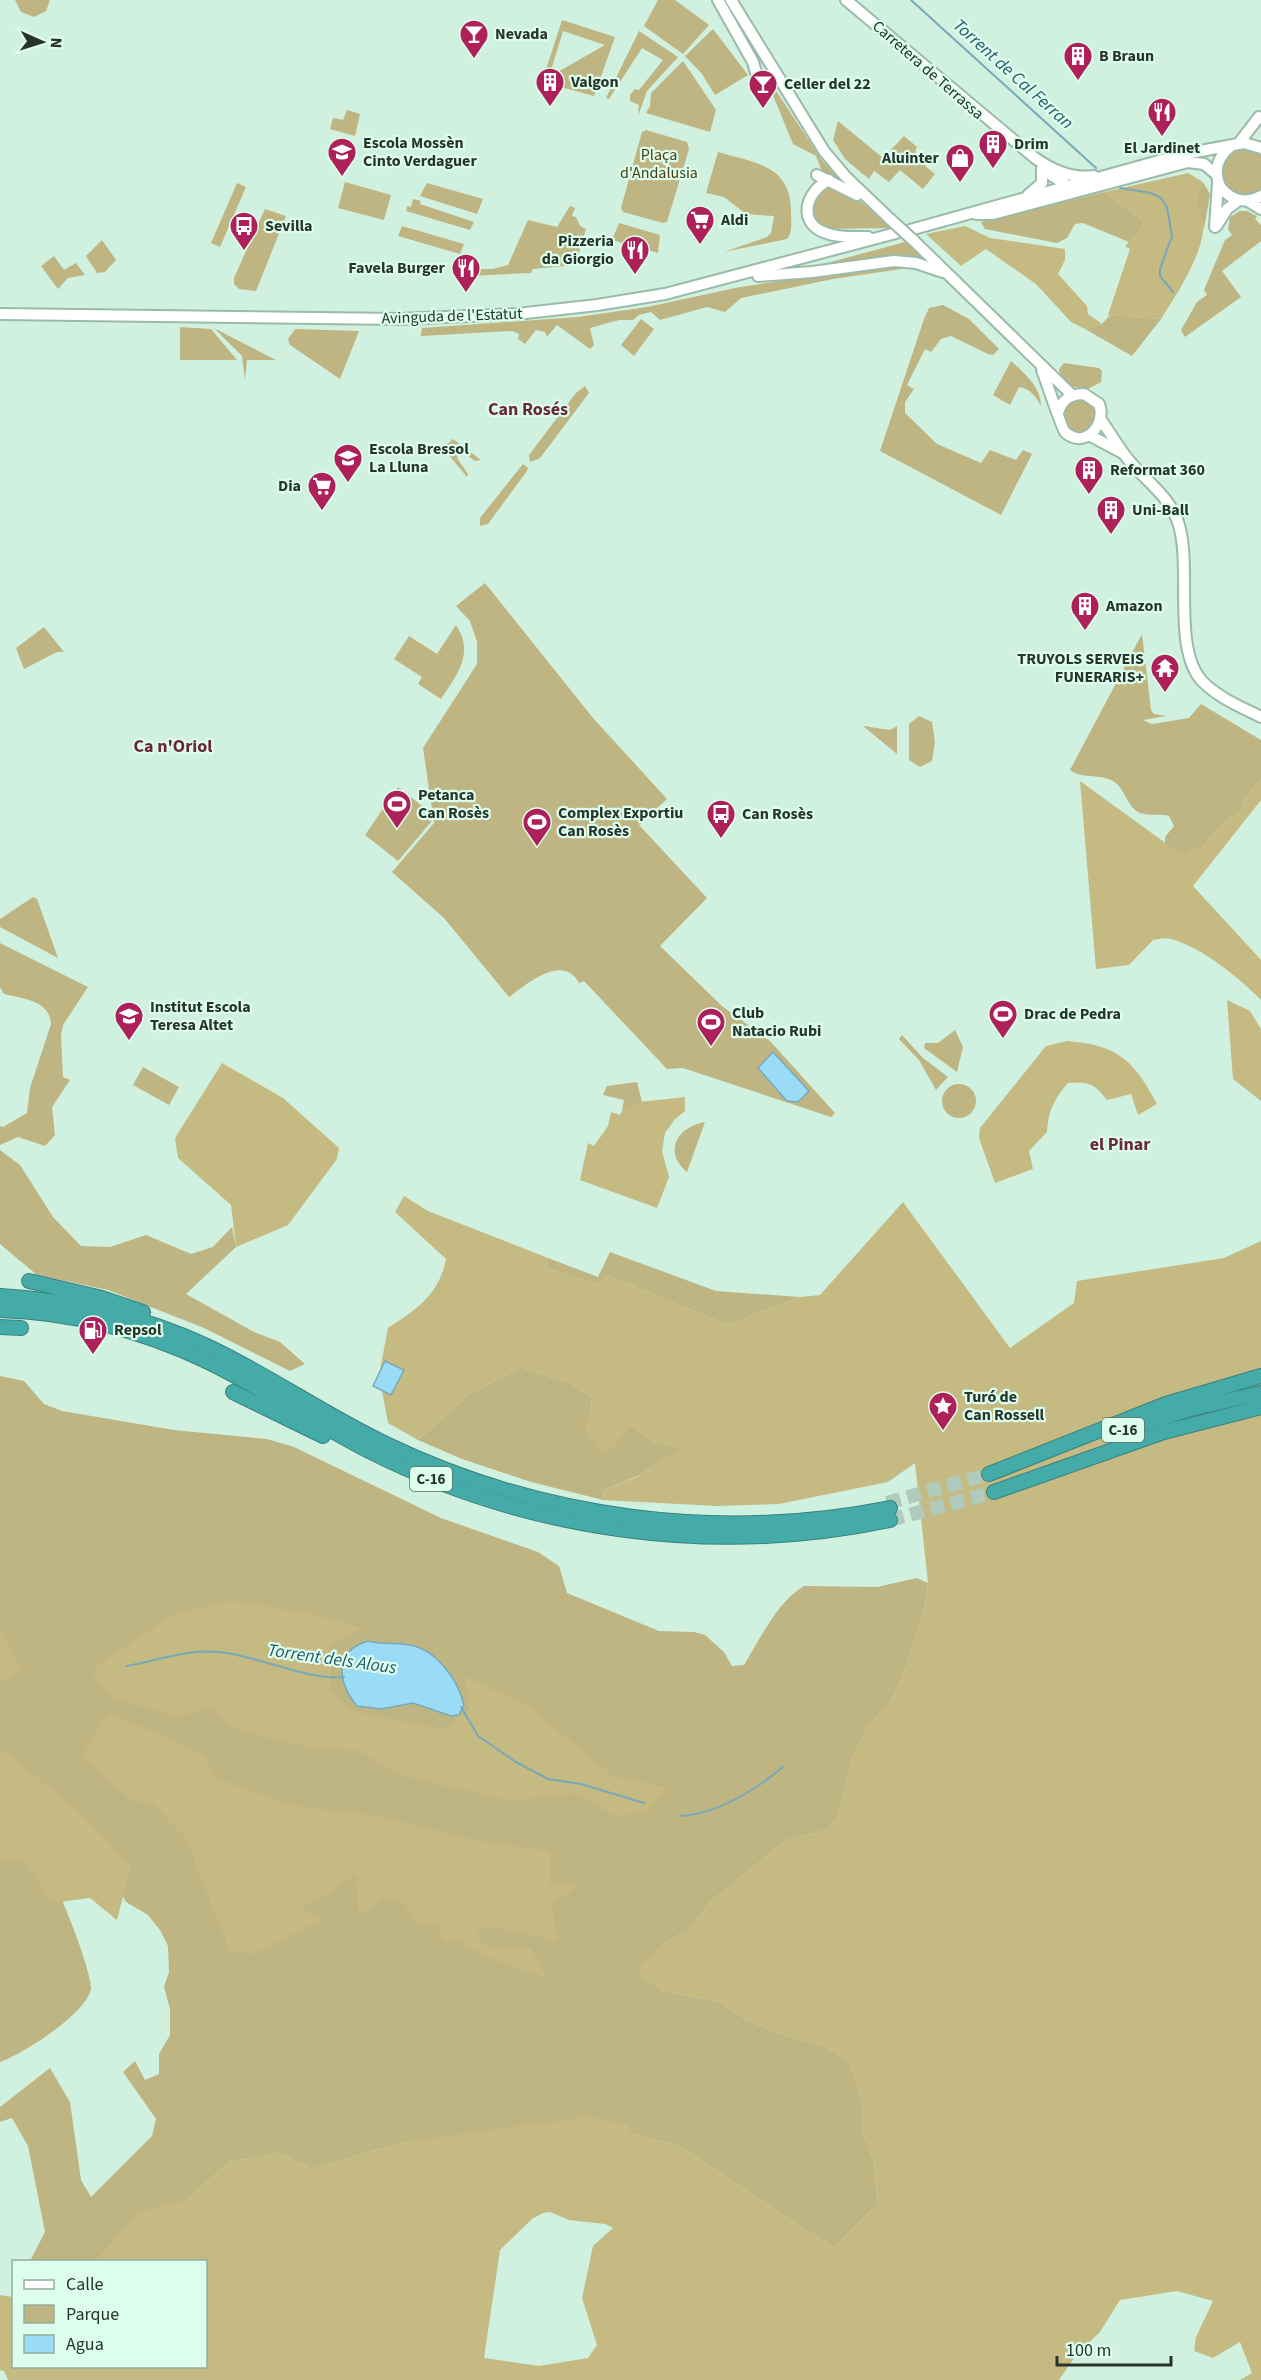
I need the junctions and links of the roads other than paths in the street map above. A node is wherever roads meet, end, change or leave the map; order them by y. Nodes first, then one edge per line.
1 (718, 0) edge
2 (731, 0) edge
3 (846, 0) edge
4 (757, 76) dead end
5 (1010, 140) junction
6 (1235, 145) junction
7 (1261, 147) edge
8 (1042, 169) junction
9 (817, 175) dead end
10 (1104, 176) junction
11 (1217, 178) junction
12 (829, 180) junction
13 (1121, 180) junction
14 (808, 183) dead end
15 (1068, 187) junction
16 (1261, 196) edge
17 (1023, 198) junction
18 (1243, 200) junction
19 (873, 204) junction
20 (1261, 209) edge
21 (973, 214) junction
22 (896, 233) dead end
23 (829, 235) junction
24 (911, 235) junction
25 (884, 237) junction
26 (947, 273) junction
27 (733, 278) junction
28 (0, 314) edge
29 (1041, 368) junction
30 (1072, 395) junction
31 (1058, 412) junction
32 (1101, 420) junction
33 (1089, 435) junction
34 (1123, 454) junction
35 (1261, 717) edge
36 (29, 1281) dead end
37 (0, 1296) edge
38 (0, 1310) edge
39 (0, 1327) edge
40 (21, 1328) dead end
41 (208, 1347) junction
42 (1261, 1376) edge
43 (233, 1392) dead end
44 (1261, 1392) edge
45 (1261, 1407) edge
46 (1261, 1416) edge
47 (1210, 1419) junction
48 (991, 1482) junction
49 (460, 1489) junction

1 - 4 main road
2 - 19 main road
3 - 5 main road, Carretera de Terrassa
5 - 8 main road
5 - 10 main road
6 - 7 main road
6 - 7 main road
6 - 10 main road
6 - 11 main road
8 - 15 main road
8 - 17 main road
9 - 12 main road
10 - 15 main road
11 - 13 main road
11 - 18 main road
11 - 18 main road
12 - 19 main road
12 - 23 main road
13 - 15 main road
13 - 21 main road
14 - 23 main road
15 - 17 main road
16 - 18 main road
17 - 21 main road
18 - 20 main road
19 - 24 main road, bridge
21 - 24 main road
22 - 25 main road, Avinguda de l'Estatut
23 - 25 main road
24 - 26 main road
25 - 27 main road, Avinguda de l'Estatut
26 - 27 main road
26 - 29 main road
27 - 28 main road, Avinguda de l'Estatut
29 - 30 main road
29 - 31 main road
30 - 31 main road
30 - 32 main road
31 - 33 main road
32 - 33 main road
32 - 34 main road
33 - 34 main road
34 - 35 main road
36 - 41 highway
37 - 41 highway, C-16
38 - 49 highway, C-16
39 - 40 highway
41 - 49 highway, C-16
42 - 48 highway
43 - 49 highway
44 - 48 highway, C-16
45 - 47 highway, C-16
46 - 47 highway
47 - 48 highway, C-16

